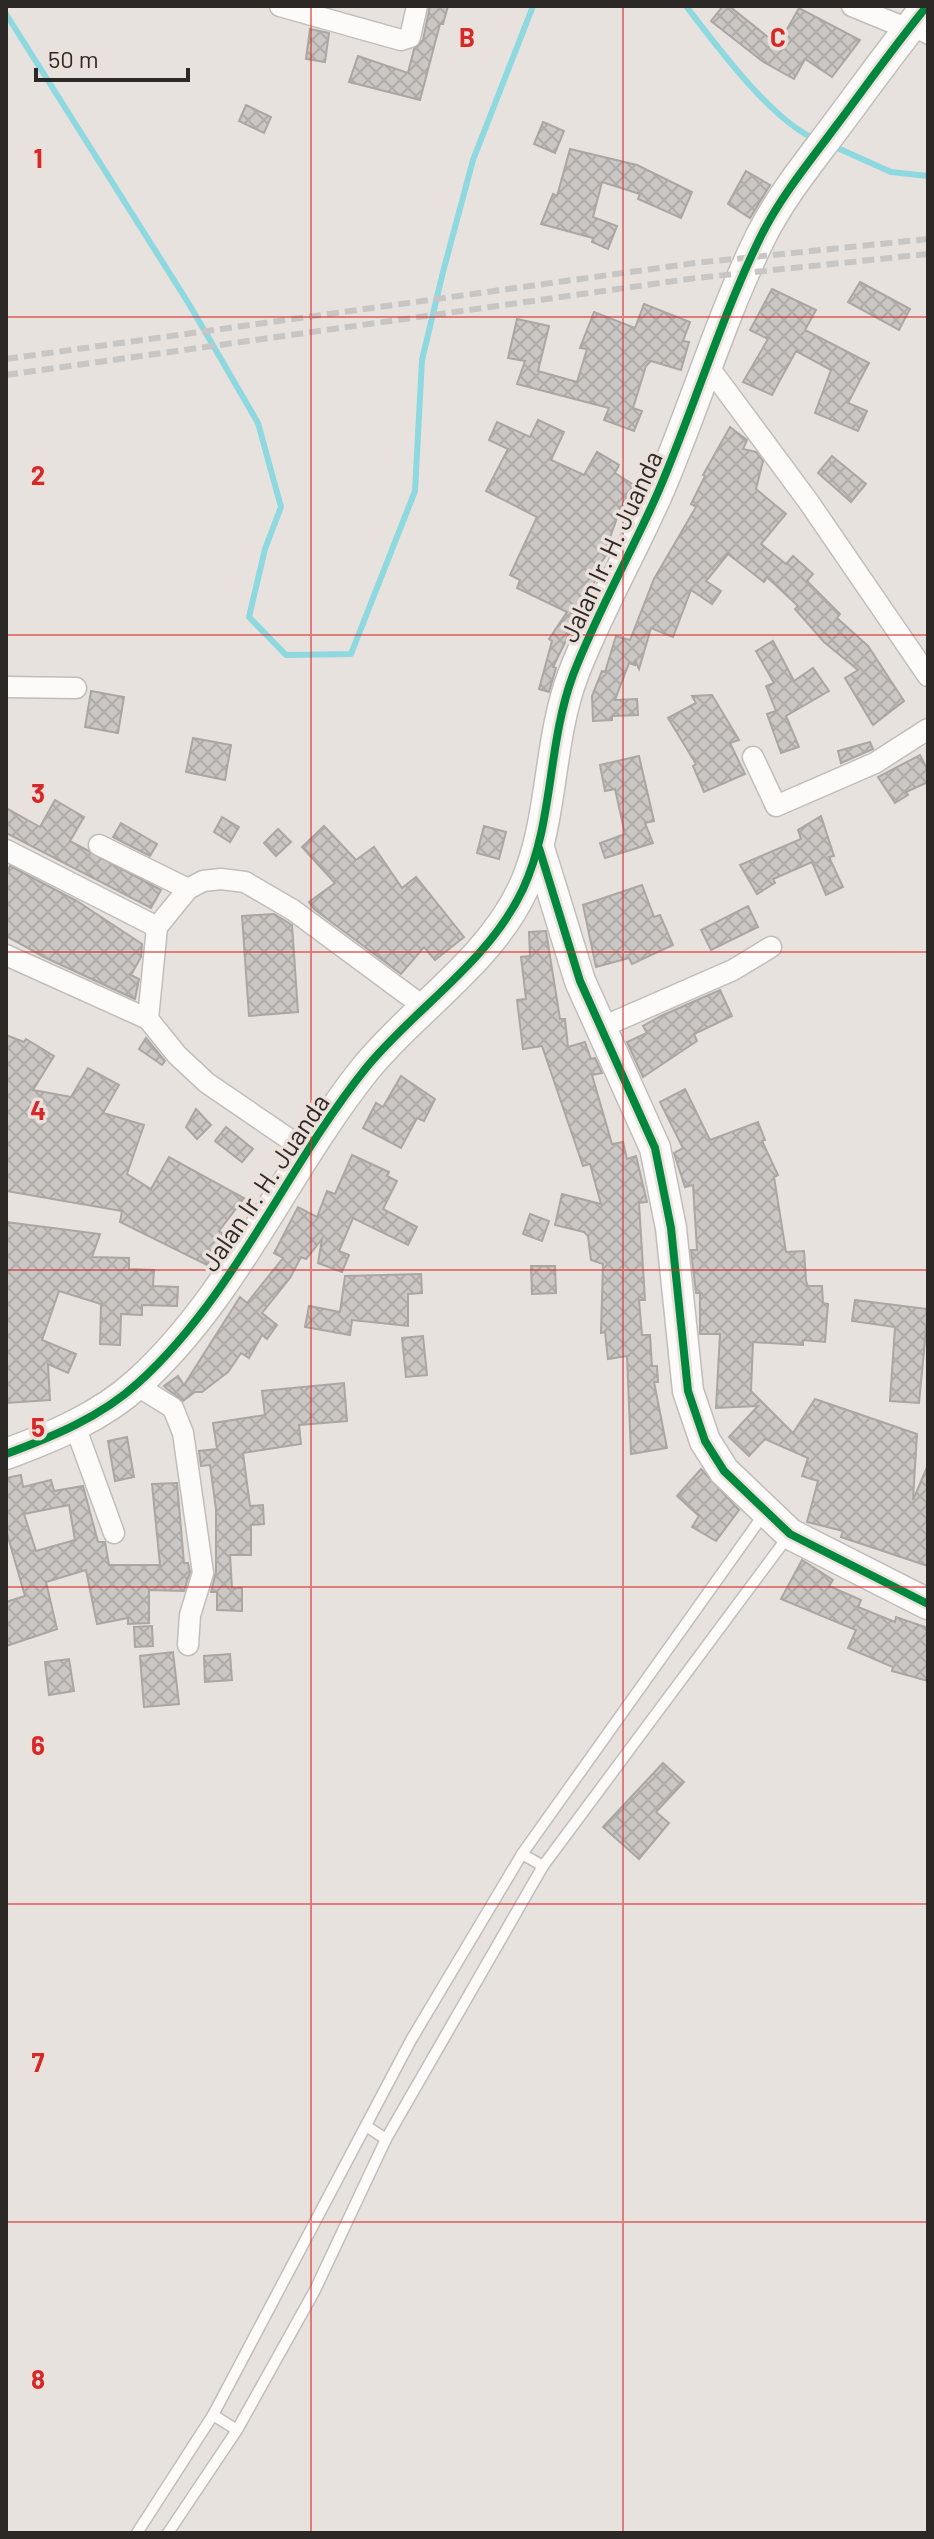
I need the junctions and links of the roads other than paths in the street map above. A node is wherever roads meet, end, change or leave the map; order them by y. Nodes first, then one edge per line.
1 (280, 6) edge
2 (417, 6) edge
3 (852, 6) edge
4 (927, 6) edge
5 (343, 14) edge
6 (918, 34) edge
7 (708, 366) junction
8 (928, 676) edge
9 (6, 687) edge
10 (76, 688) dead end
11 (928, 729) edge
12 (753, 757) dead end
13 (99, 845) dead end
14 (539, 848) junction
15 (6, 850) edge
16 (188, 889) junction
17 (157, 927) junction
18 (771, 947) dead end
19 (6, 955) edge
20 (424, 1007) junction
21 (148, 1019) junction
22 (600, 1028) junction
23 (308, 1152) junction
24 (136, 1385) junction
25 (75, 1426) junction
26 (6, 1454) edge
27 (764, 1513) junction
28 (114, 1533) dead end
29 (790, 1534) junction
30 (928, 1604) edge
31 (188, 1645) dead end
32 (522, 1854) junction
33 (543, 1866) junction
34 (366, 2126) junction
35 (386, 2139) junction
36 (213, 2415) junction
37 (237, 2430) junction
38 (137, 2533) edge
39 (168, 2533) edge

1 - 5 street
2 - 5 street
3 - 6 street
4 - 6 street, Jalan Ir. H. Juanda
6 - 7 street, Jalan Ir. H. Juanda
7 - 8 street
7 - 14 street, Jalan Ir. H. Juanda
9 - 10 street
11 - 12 street
13 - 16 street
14 - 20 street, Jalan Ir. H. Juanda
14 - 22 street
15 - 17 street
16 - 17 street
16 - 20 street
17 - 21 street
18 - 22 street
19 - 21 street
20 - 23 street, Jalan Ir. H. Juanda
21 - 23 street
22 - 27 street
23 - 24 street, Jalan Ir. H. Juanda
24 - 25 street, Jalan Ir. H. Juanda
24 - 31 street
25 - 26 street, Jalan Ir. H. Juanda
25 - 28 street
27 - 29 street
27 - 32 lane
29 - 30 street
29 - 33 lane
32 - 33 lane
32 - 34 lane
33 - 35 lane
34 - 35 lane
34 - 36 lane
35 - 37 lane
36 - 37 lane
36 - 38 lane
37 - 39 lane

